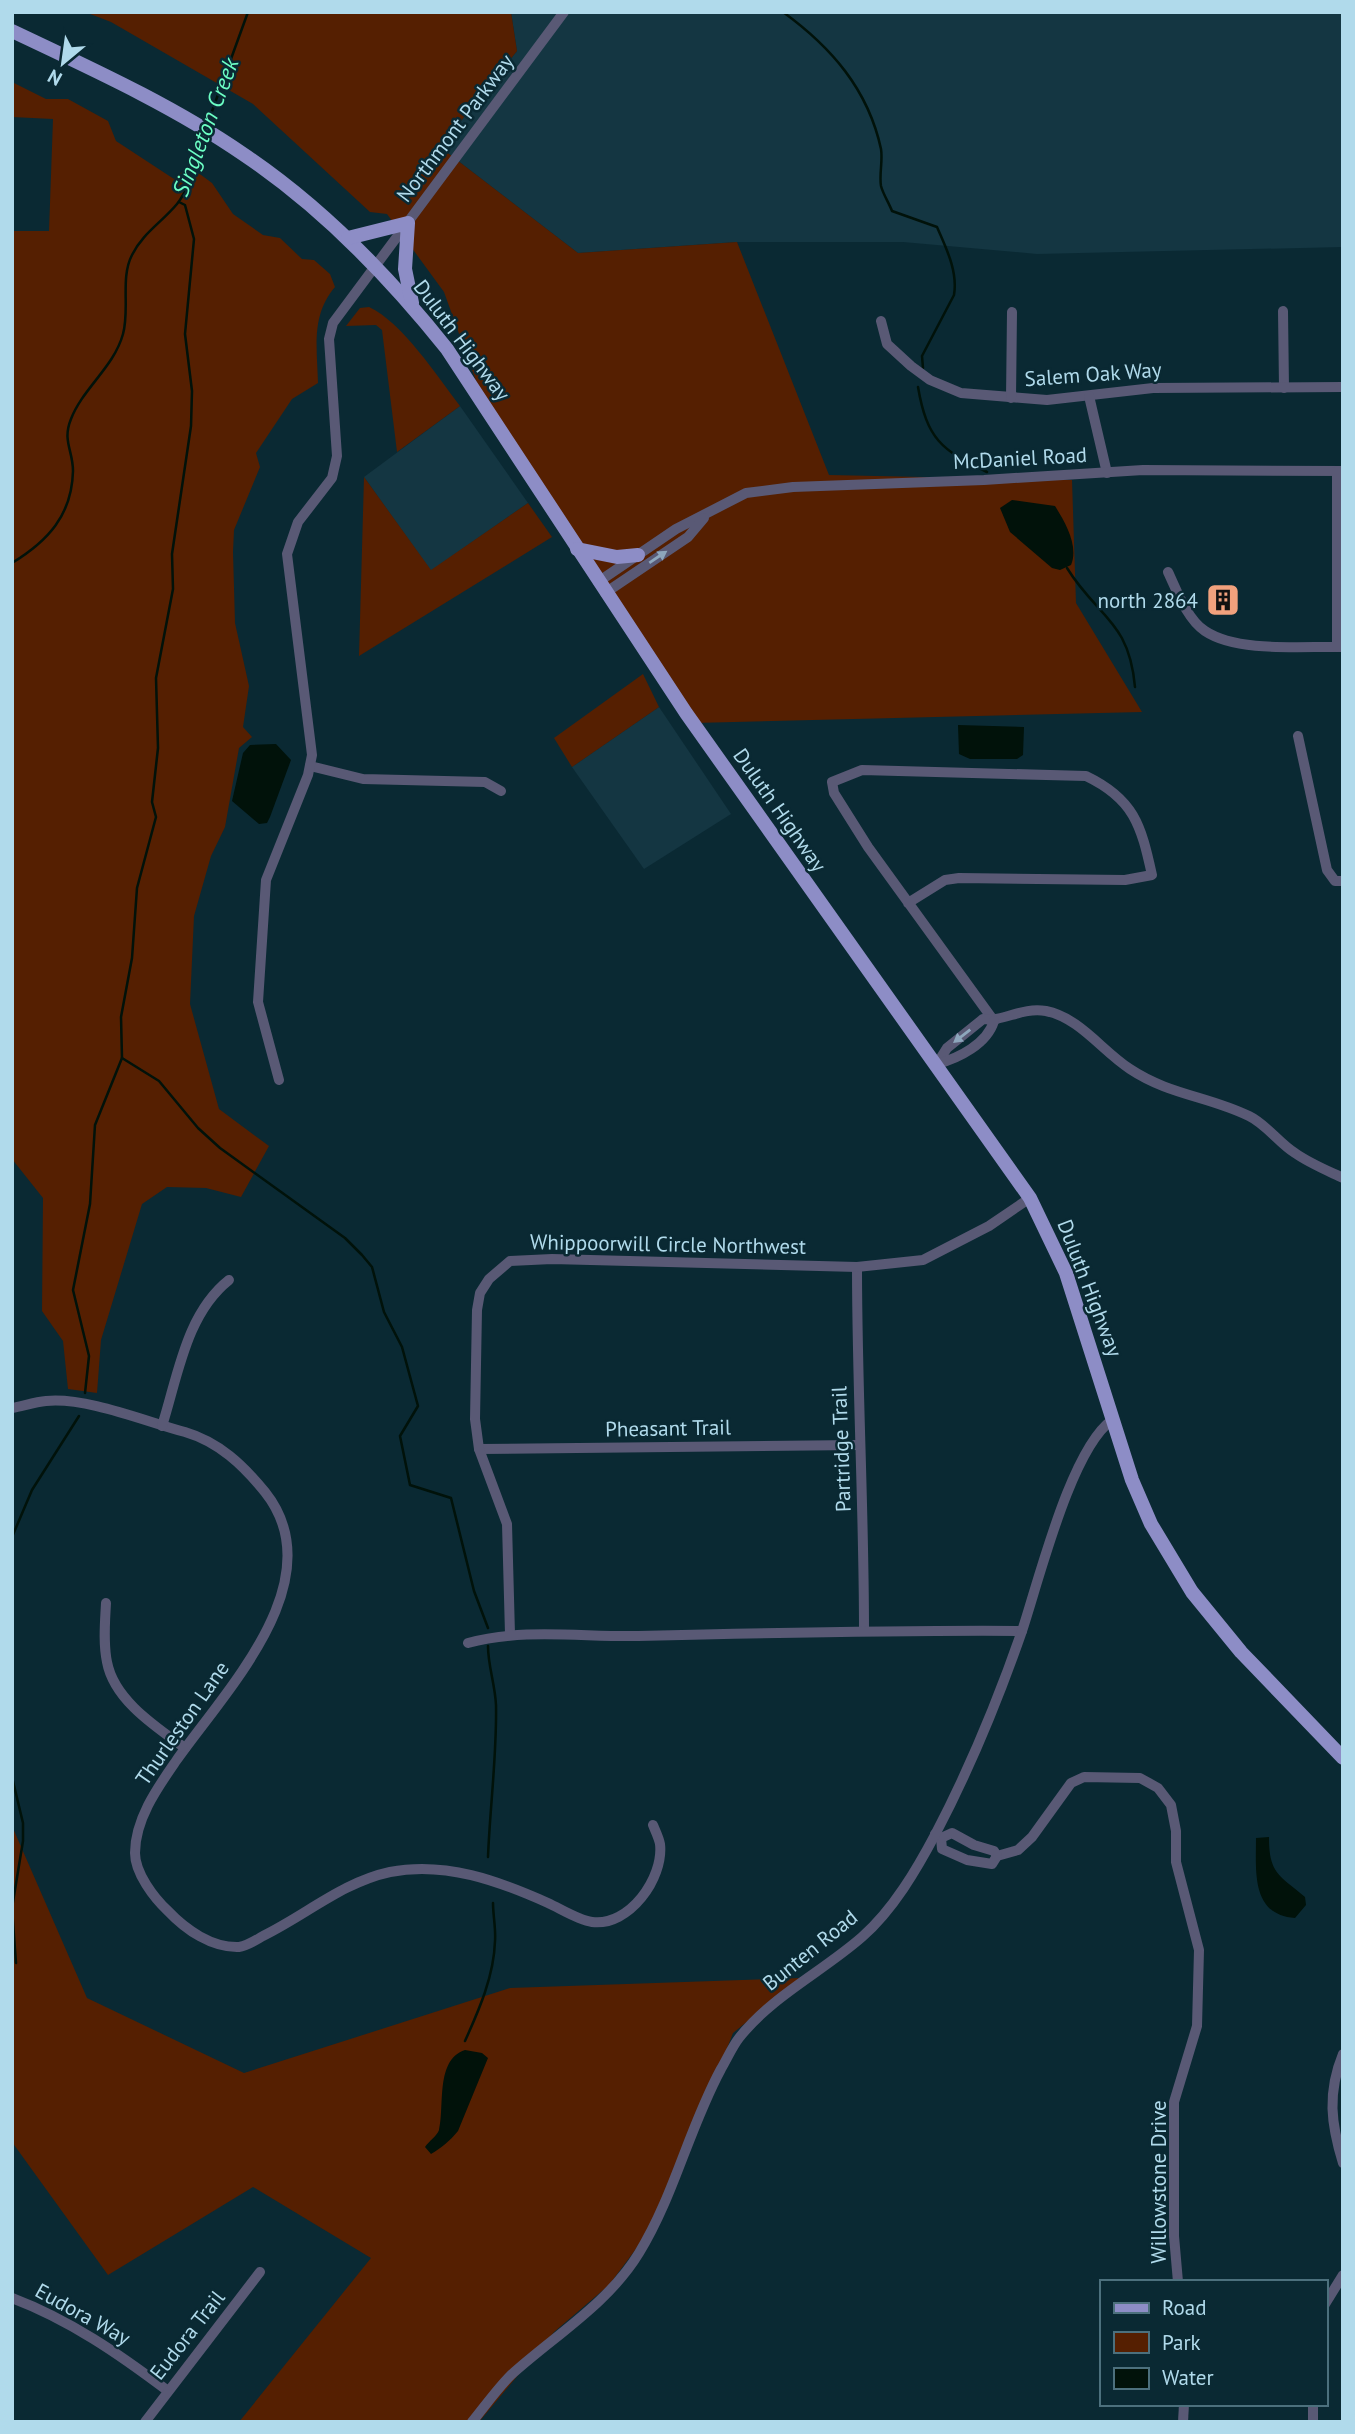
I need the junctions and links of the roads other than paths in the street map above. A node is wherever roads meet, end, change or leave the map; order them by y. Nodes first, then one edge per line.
1 (564, 12) edge
2 (12, 31) edge
3 (408, 223) junction
4 (348, 238) junction
5 (375, 265) junction
6 (412, 304) junction
7 (1283, 311) dead end
8 (1012, 312) dead end
9 (881, 321) dead end
10 (1343, 387) edge
11 (1284, 388) junction
12 (1090, 396) junction
13 (1011, 398) junction
14 (1340, 471) edge
15 (1107, 473) junction
16 (705, 515) junction
17 (577, 549) junction
18 (638, 555) junction
19 (1168, 572) dead end
20 (602, 588) junction
21 (1340, 647) edge
22 (1298, 736) dead end
23 (310, 766) junction
24 (501, 790) dead end
25 (1343, 881) edge
26 (908, 903) junction
27 (994, 1021) junction
28 (937, 1064) junction
29 (279, 1080) dead end
30 (1343, 1178) edge
31 (1030, 1198) junction
32 (857, 1266) junction
33 (229, 1280) dead end
34 (12, 1408) edge
35 (1112, 1420) junction
36 (162, 1426) junction
37 (858, 1445) junction
38 (479, 1449) junction
39 (106, 1603) dead end
40 (863, 1630) junction
41 (1022, 1631) junction
42 (510, 1634) junction
43 (468, 1643) dead end
44 (185, 1748) junction
45 (1343, 1758) edge
46 (653, 1825) dead end
47 (938, 1836) junction
48 (978, 1847) junction
49 (997, 1856) junction
50 (975, 1861) junction
51 (1343, 2054) edge
52 (1343, 2164) edge
53 (260, 2272) dead end
54 (1343, 2275) edge
55 (1178, 2280) edge
56 (12, 2298) edge
57 (1327, 2301) edge
58 (168, 2391) junction
59 (145, 2422) edge
60 (472, 2422) edge

1 - 3 street, Northmont Parkway
2 - 4 main road, Duluth Highway
3 - 4 main road
3 - 5 street, Northmont Parkway
3 - 6 main road
4 - 5 main road, Duluth Highway
5 - 6 main road, Duluth Highway
5 - 23 street, Northmont Parkway
6 - 17 main road, Duluth Highway
7 - 11 street
8 - 13 street
9 - 13 street, Salem Oak Way
10 - 11 street, Salem Oak Way
11 - 12 street, Salem Oak Way
12 - 13 street, Salem Oak Way
12 - 15 street
14 - 15 street, McDaniel Road
14 - 21 street
15 - 16 street, McDaniel Road
16 - 18 street, McDaniel Road
20 -> 16 street, McDaniel Road
17 - 18 main road
17 - 20 main road, Duluth Highway
18 - 20 street, McDaniel Road
19 - 21 street
20 - 28 main road, Duluth Highway
22 - 25 street
23 - 24 street
23 - 29 street
26 - 26 street
26 - 27 street
27 - 28 street
27 - 30 street
28 - 31 main road, Duluth Highway
31 - 32 street, Whippoorwill Circle Northwest
31 - 35 main road, Duluth Highway
32 - 37 street, Partridge Trail
32 - 38 street, Whippoorwill Circle Northwest
33 - 36 street
34 - 36 street, Thurleston Lane
35 - 41 street, Bunten Road
35 - 45 main road, Duluth Highway
36 - 44 street, Thurleston Lane
37 - 38 street, Pheasant Trail
37 - 40 street, Partridge Trail
38 - 42 street, Whippoorwill Circle Northwest
39 - 44 street
40 - 41 street
40 - 42 street
41 - 47 street, Bunten Road
42 - 43 street
44 - 46 street, Thurleston Lane
47 - 48 street
47 - 50 street
47 - 60 street, Bunten Road
48 - 49 street
48 - 50 street
49 - 50 street, Willowstone Drive
49 - 55 street, Willowstone Drive
51 - 52 street
53 - 58 street, Eudora Trail
54 - 57 street
56 - 58 street, Eudora Way
58 - 59 street, Eudora Trail

